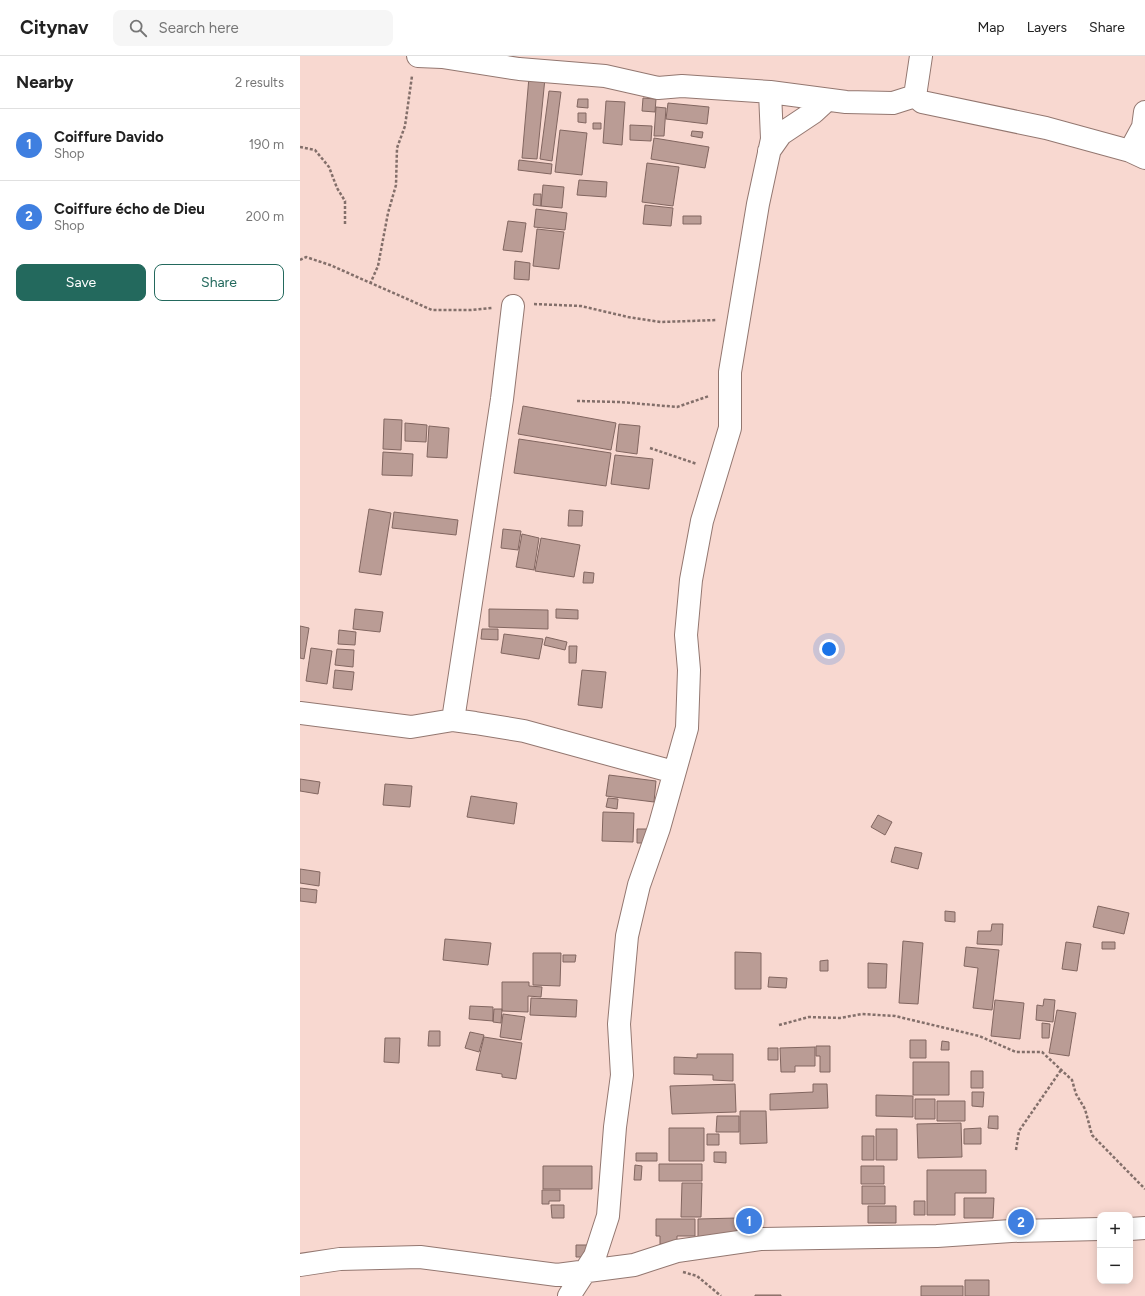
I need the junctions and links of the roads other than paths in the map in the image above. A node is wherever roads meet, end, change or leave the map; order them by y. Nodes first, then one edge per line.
1 (921, 56) edge
2 (416, 63) edge
3 (770, 92) junction
4 (915, 96) junction
5 (827, 100) junction
6 (1145, 112) edge
7 (769, 151) junction
8 (1138, 155) edge
9 (513, 306) dead end
10 (300, 713) edge
11 (453, 720) junction
12 (674, 772) junction
13 (1145, 1228) edge
14 (1097, 1229) edge
15 (1133, 1229) edge
16 (300, 1265) edge
17 (585, 1272) junction
18 (569, 1296) edge

1 - 4 street
2 - 3 street
3 - 5 street
3 - 7 street
4 - 5 street
4 - 8 street
5 - 7 street
6 - 8 street
7 - 12 street
9 - 11 street
10 - 11 street
11 - 12 street
12 - 17 street
13 - 15 street
14 - 17 street
16 - 17 street
17 - 18 street

